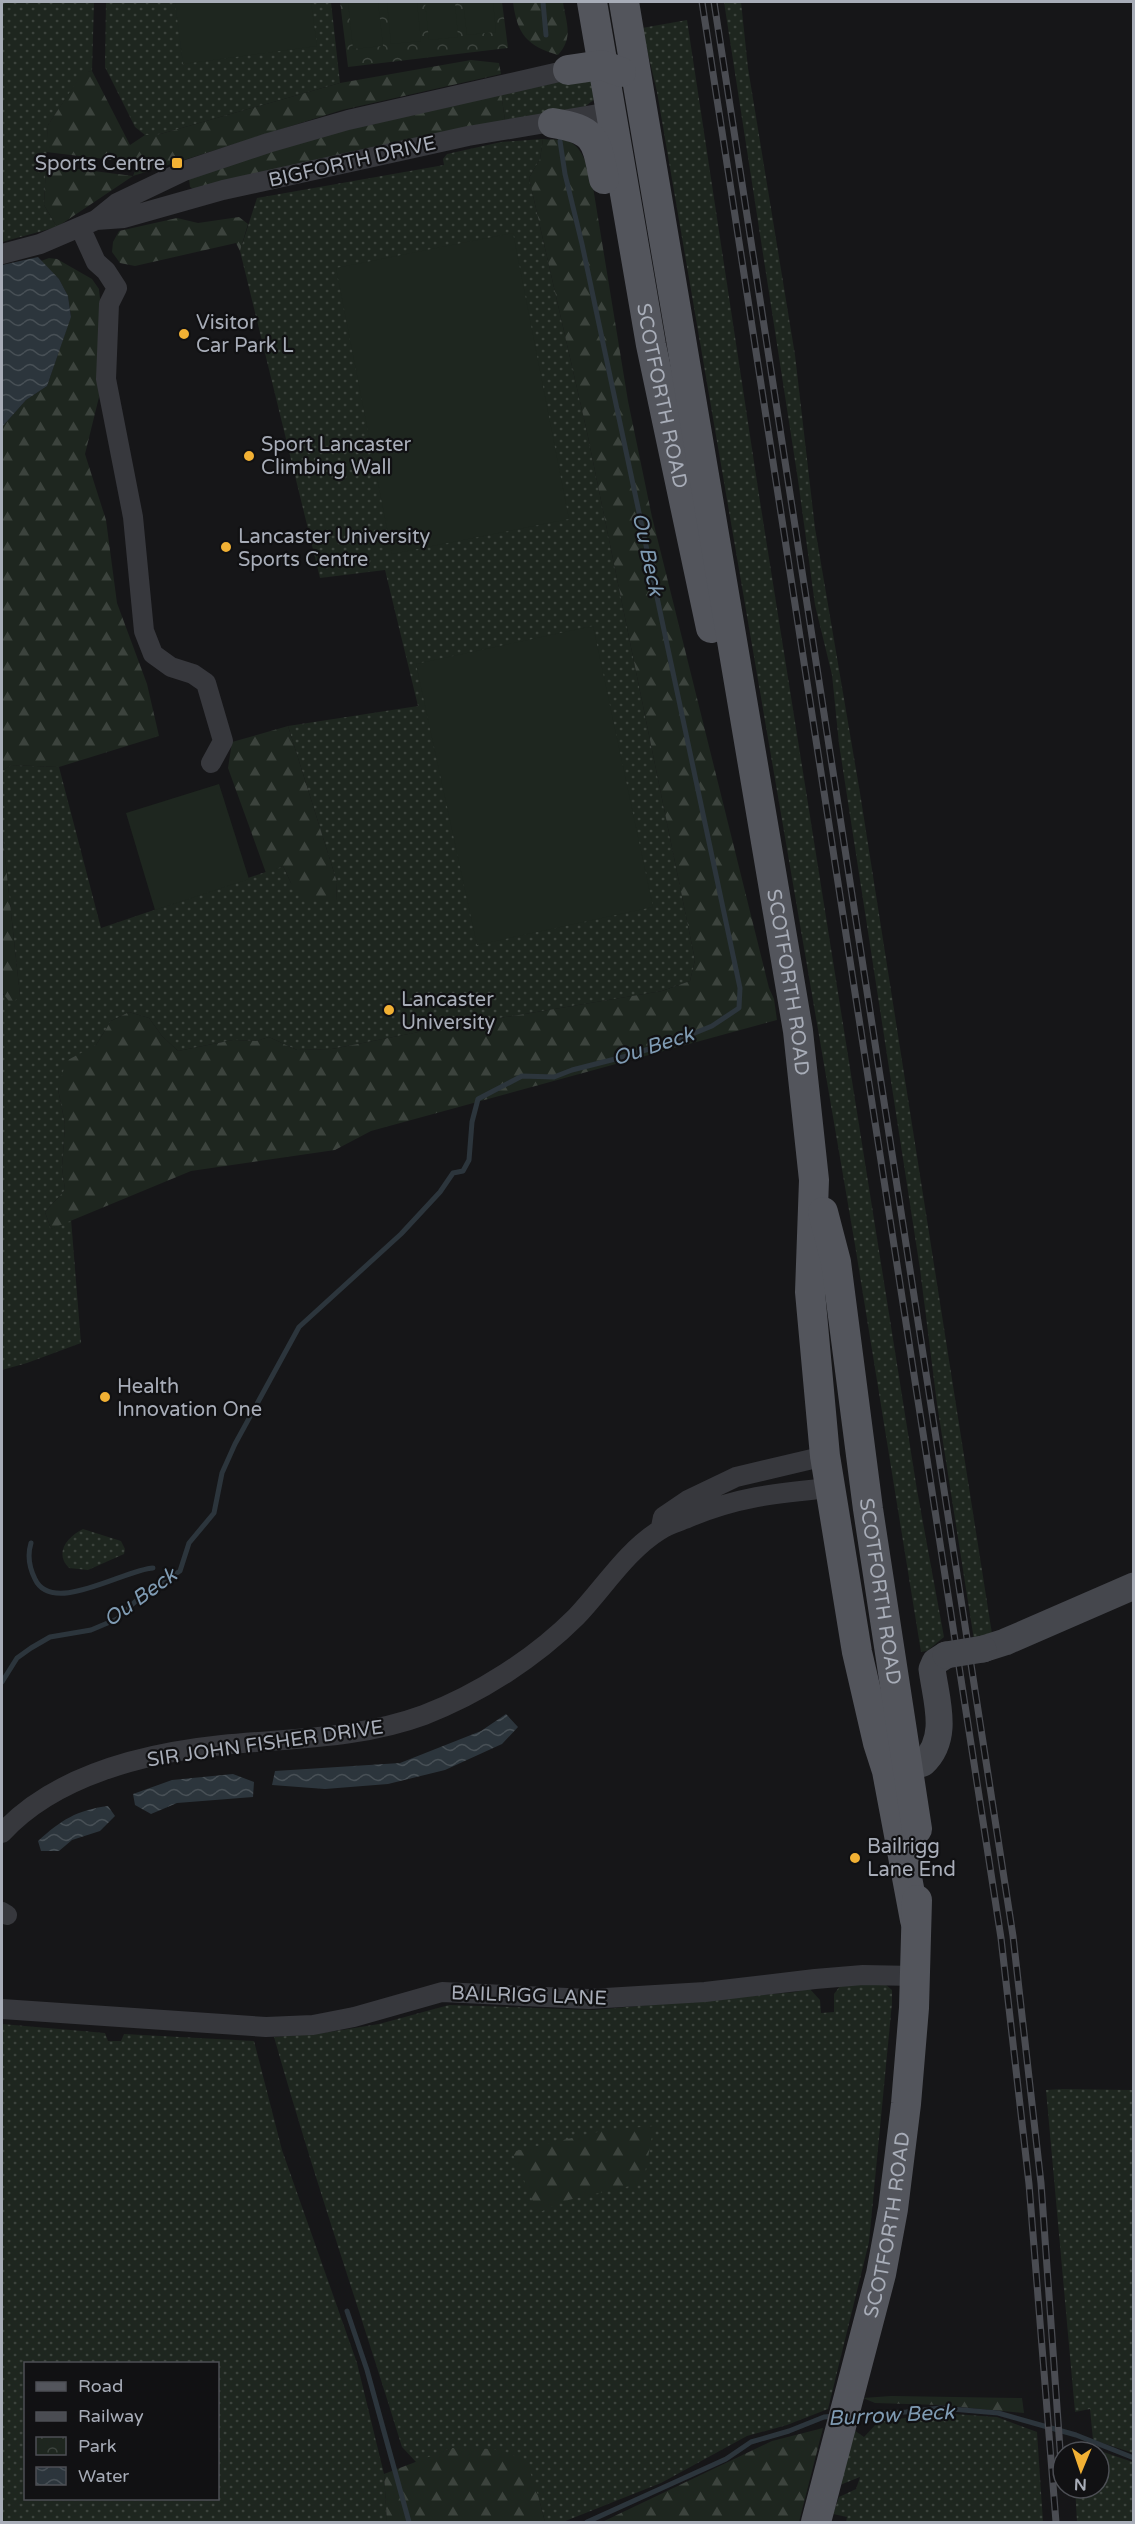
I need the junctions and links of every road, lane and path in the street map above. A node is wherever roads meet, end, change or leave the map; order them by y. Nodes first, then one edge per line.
1 (592, 2) edge
2 (624, 2) edge
3 (597, 36) junction
4 (602, 65) junction
5 (568, 70) junction
6 (637, 85) junction
7 (610, 112) junction
8 (553, 123) junction
9 (88, 224) junction
10 (2, 254) edge
11 (716, 651) junction
12 (211, 763) dead end
13 (757, 786) junction
14 (814, 1180) junction
15 (844, 1460) junction
16 (830, 1488) junction
17 (660, 1530) junction
18 (1134, 1586) edge
19 (898, 1769) junction
20 (2, 1833) edge
21 (915, 1976) junction
22 (2, 2009) edge
23 (816, 2523) edge

1 - 3 main road, SCOTFORTH ROAD
2 - 6 main road, SCOTFORTH ROAD
3 - 4 main road, SCOTFORTH ROAD
3 - 5 main road
4 - 5 main road
4 - 6 main road
4 - 7 main road, SCOTFORTH ROAD
5 - 9 street, BIGFORTH DRIVE
6 - 7 main road
6 - 13 main road, SCOTFORTH ROAD
7 - 8 street, BIGFORTH DRIVE
7 - 11 main road, SCOTFORTH ROAD
8 - 9 street, BIGFORTH DRIVE
8 - 11 main road
9 - 10 street, BIGFORTH DRIVE
9 - 12 street
11 - 13 main road, SCOTFORTH ROAD
13 - 14 main road, SCOTFORTH ROAD
14 - 15 main road, SCOTFORTH ROAD
14 - 15 main road, SCOTFORTH ROAD
15 - 16 main road, SCOTFORTH ROAD
15 - 17 street, SIR JOHN FISHER DRIVE
15 - 19 main road, SCOTFORTH ROAD
16 - 17 street, SIR JOHN FISHER DRIVE
16 - 19 main road, SCOTFORTH ROAD
17 - 20 street, SIR JOHN FISHER DRIVE
18 - 19 street, bridge
19 - 21 main road, SCOTFORTH ROAD
21 - 22 street, BAILRIGG LANE
21 - 23 main road, SCOTFORTH ROAD

